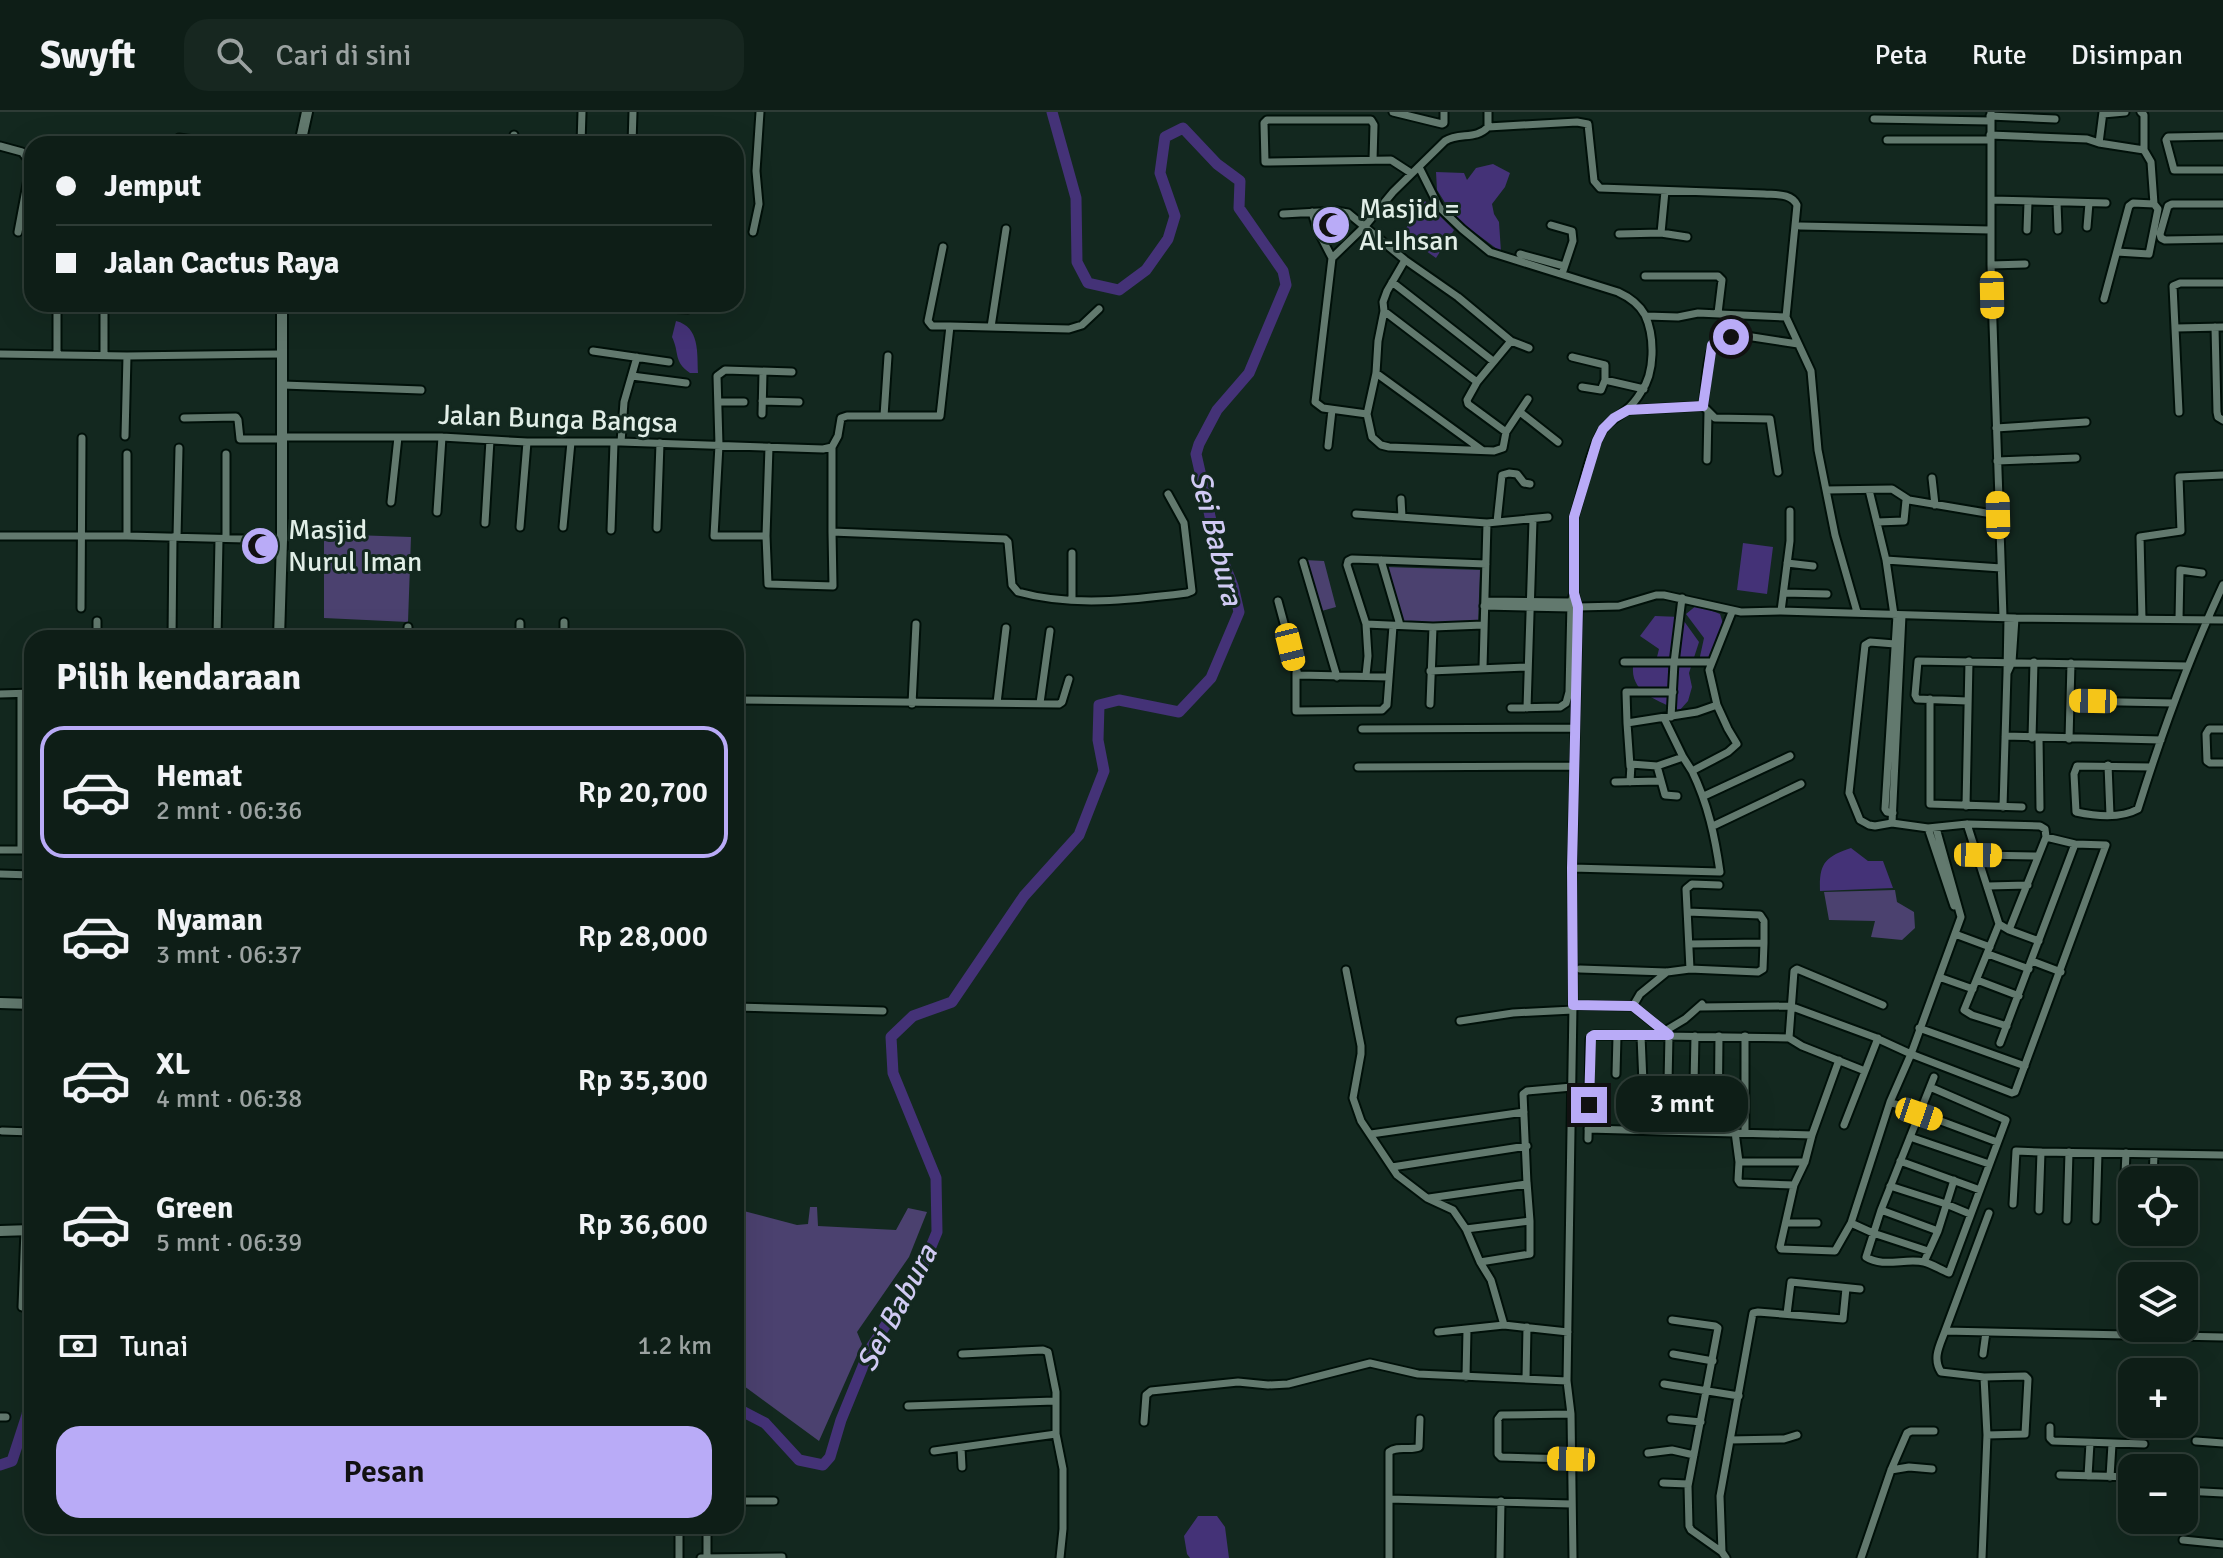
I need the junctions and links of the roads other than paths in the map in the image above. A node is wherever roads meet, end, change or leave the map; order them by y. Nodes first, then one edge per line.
1 (306, 112) edge
2 (582, 112) edge
3 (633, 112) edge
4 (760, 112) edge
5 (1393, 112) edge
6 (1444, 112) edge
7 (1488, 112) edge
8 (2125, 112) edge
9 (2141, 112) edge
10 (2103, 113) edge
11 (1990, 116) edge
12 (1874, 119) dead end
13 (2055, 119) dead end
14 (1488, 127) junction
15 (302, 136) edge
16 (581, 136) edge
17 (632, 136) edge
18 (2223, 136) edge
19 (1990, 138) junction
20 (1887, 140) dead end
21 (2099, 143) junction
22 (0, 146) edge
23 (2144, 150) junction
24 (24, 154) edge
25 (1373, 160) junction
26 (1419, 167) junction
27 (2223, 170) edge
28 (1411, 173) junction
29 (1665, 191) junction
30 (24, 200) edge
31 (1991, 200) junction
32 (2028, 202) junction
33 (2057, 203) junction
34 (2089, 203) junction
35 (2106, 203) dead end
36 (2154, 204) junction
37 (2223, 204) edge
38 (1312, 212) junction
39 (1283, 214) dead end
40 (1551, 225) dead end
41 (1365, 226) junction
42 (1800, 226) dead end
43 (2087, 227) dead end
44 (1006, 229) dead end
45 (1990, 230) junction
46 (2027, 230) dead end
47 (2058, 230) dead end
48 (18, 232) dead end
49 (753, 232) dead end
50 (1661, 233) junction
51 (1619, 234) dead end
52 (1687, 237) dead end
53 (2223, 239) edge
54 (943, 247) dead end
55 (2117, 252) junction
56 (1520, 254) dead end
57 (1332, 258) junction
58 (1405, 260) junction
59 (2025, 264) dead end
60 (1991, 265) junction
61 (1563, 270) junction
62 (1645, 276) dead end
63 (1392, 282) junction
64 (2223, 283) edge
65 (2104, 299) dead end
66 (1099, 309) dead end
67 (1384, 311) junction
68 (57, 312) edge
69 (104, 312) edge
70 (282, 312) edge
71 (1718, 313) junction
72 (1646, 316) junction
73 (1786, 317) junction
74 (950, 326) junction
75 (991, 327) junction
76 (2219, 327) edge
77 (2176, 328) junction
78 (1511, 341) junction
79 (1798, 344) junction
80 (1529, 348) dead end
81 (593, 351) dead end
82 (57, 353) junction
83 (0, 354) edge
84 (282, 354) junction
85 (104, 355) junction
86 (127, 356) junction
87 (888, 356) dead end
88 (637, 357) junction
89 (1572, 357) dead end
90 (1493, 361) junction
91 (669, 362) dead end
92 (763, 372) junction
93 (792, 372) dead end
94 (1376, 373) junction
95 (632, 376) junction
96 (1605, 380) junction
97 (1477, 382) junction
98 (686, 383) dead end
99 (283, 385) junction
100 (1582, 387) dead end
101 (1644, 389) junction
102 (421, 390) dead end
103 (1528, 399) dead end
104 (762, 401) junction
105 (718, 402) junction
106 (744, 402) dead end
107 (799, 402) dead end
108 (1706, 409) junction
109 (1332, 410) junction
110 (1628, 410) junction
111 (1520, 412) junction
112 (2179, 412) dead end
113 (762, 414) dead end
114 (1367, 414) junction
115 (884, 416) junction
116 (184, 418) dead end
117 (2223, 420) edge
118 (2086, 422) dead end
119 (1996, 428) junction
120 (1506, 432) junction
121 (125, 436) dead end
122 (398, 437) junction
123 (442, 437) junction
124 (82, 438) dead end
125 (282, 438) junction
126 (490, 440) junction
127 (527, 442) junction
128 (571, 442) junction
129 (618, 442) junction
130 (1558, 442) dead end
131 (660, 443) junction
132 (719, 445) junction
133 (1328, 446) dead end
134 (769, 447) junction
135 (832, 447) junction
136 (179, 448) dead end
137 (1484, 452) junction
138 (127, 454) dead end
139 (226, 454) dead end
140 (2076, 458) dead end
141 (1707, 460) dead end
142 (1997, 461) junction
143 (1778, 472) dead end
144 (2223, 475) edge
145 (1932, 478) dead end
146 (1530, 484) dead end
147 (1826, 490) junction
148 (1869, 490) junction
149 (1168, 494) dead end
150 (1401, 499) dead end
151 (1906, 500) junction
152 (391, 502) dead end
153 (1935, 505) junction
154 (1790, 511) dead end
155 (437, 512) dead end
156 (1356, 514) dead end
157 (1998, 515) junction
158 (1402, 517) junction
159 (1548, 517) dead end
160 (1533, 520) junction
161 (1497, 522) junction
162 (1877, 522) junction
163 (485, 523) dead end
164 (1487, 523) junction
165 (520, 527) dead end
166 (563, 527) dead end
167 (657, 528) dead end
168 (611, 530) dead end
169 (832, 532) junction
170 (0, 536) edge
171 (82, 536) junction
172 (127, 536) junction
173 (766, 536) junction
174 (175, 537) junction
175 (222, 538) junction
176 (282, 540) junction
177 (1072, 553) dead end
178 (1381, 560) junction
179 (1886, 560) junction
180 (1303, 562) dead end
181 (1787, 563) junction
182 (1486, 564) junction
183 (1813, 566) dead end
184 (2001, 568) junction
185 (2202, 573) dead end
186 (2223, 585) edge
187 (1784, 593) junction
188 (1827, 594) dead end
189 (1682, 598) junction
190 (1072, 599) junction
191 (1278, 601) dead end
192 (1484, 603) junction
193 (1573, 603) junction
194 (1531, 604) junction
195 (81, 608) dead end
196 (1781, 611) junction
197 (1732, 612) junction
198 (1857, 612) junction
199 (1897, 615) junction
200 (2009, 618) junction
201 (2142, 619) junction
202 (2179, 619) junction
203 (2206, 619) junction
204 (2223, 620) edge
205 (97, 621) dead end
206 (564, 622) dead end
207 (520, 623) dead end
208 (916, 624) dead end
209 (1366, 624) junction
210 (1483, 625) junction
211 (1396, 626) junction
212 (1433, 627) junction
213 (1006, 628) dead end
214 (97, 630) edge
215 (172, 630) edge
216 (217, 630) edge
217 (279, 630) edge
218 (520, 630) edge
219 (564, 630) edge
220 (1050, 631) dead end
221 (1895, 644) junction
222 (1969, 661) junction
223 (1624, 662) dead end
224 (1711, 662) junction
225 (2009, 662) junction
226 (2034, 662) junction
227 (1674, 663) junction
228 (2071, 663) junction
229 (2187, 666) junction
230 (1483, 667) junction
231 (1528, 667) junction
232 (1430, 671) junction
233 (1296, 673) junction
234 (1366, 675) junction
235 (1337, 677) junction
236 (1389, 677) junction
237 (1069, 679) dead end
238 (1673, 692) junction
239 (0, 694) edge
240 (21, 694) junction
241 (24, 694) edge
242 (1930, 699) junction
243 (744, 700) edge
244 (1967, 701) junction
245 (2070, 701) junction
246 (997, 703) junction
247 (1040, 703) junction
248 (2173, 703) junction
249 (912, 704) junction
250 (1430, 704) dead end
251 (1717, 705) junction
252 (1511, 708) dead end
253 (1527, 708) junction
254 (1668, 718) junction
255 (1627, 723) junction
256 (1575, 728) junction
257 (1362, 729) dead end
258 (2223, 729) edge
259 (2005, 736) junction
260 (2035, 738) junction
261 (2069, 739) junction
262 (2161, 740) junction
263 (1790, 756) dead end
264 (1683, 757) junction
265 (2223, 763) edge
266 (2108, 765) junction
267 (1574, 766) junction
268 (1630, 766) junction
269 (1657, 766) junction
270 (1358, 767) dead end
271 (2151, 767) junction
272 (1692, 771) junction
273 (1660, 781) junction
274 (1615, 782) dead end
275 (1630, 782) junction
276 (1801, 784) dead end
277 (1677, 796) dead end
278 (1704, 796) junction
279 (1966, 806) junction
280 (2003, 807) junction
281 (2022, 807) dead end
282 (2040, 808) dead end
283 (1893, 813) junction
284 (2110, 815) junction
285 (1892, 823) junction
286 (1967, 824) junction
287 (1713, 826) junction
288 (1932, 828) junction
289 (2046, 837) junction
290 (2075, 844) junction
291 (0, 850) edge
292 (21, 850) joint
293 (1978, 855) junction
294 (2038, 856) junction
295 (1572, 868) junction
296 (0, 874) edge
297 (24, 875) edge
298 (1719, 885) dead end
299 (2028, 885) junction
300 (1988, 886) junction
301 (1688, 912) junction
302 (1999, 924) junction
303 (2009, 930) junction
304 (1955, 934) junction
305 (2039, 941) junction
306 (1764, 943) junction
307 (1689, 944) junction
308 (1989, 950) junction
309 (2031, 965) junction
310 (1580, 969) dead end
311 (1690, 969) junction
312 (1346, 970) dead end
313 (1667, 972) junction
314 (2061, 972) junction
315 (1939, 977) junction
316 (1977, 980) junction
317 (1973, 989) junction
318 (2019, 996) junction
319 (0, 1003) edge
320 (24, 1004) edge
321 (1791, 1004) junction
322 (1883, 1005) dead end
323 (1633, 1006) junction
324 (744, 1007) edge
325 (1573, 1007) junction
326 (883, 1011) dead end
327 (1460, 1021) dead end
328 (2007, 1026) junction
329 (1919, 1028) junction
330 (1667, 1033) junction
331 (1617, 1036) junction
332 (1641, 1036) junction
333 (1695, 1036) junction
334 (1719, 1036) junction
335 (1745, 1036) junction
336 (1789, 1038) junction
337 (1878, 1038) junction
338 (2000, 1043) dead end
339 (1911, 1054) junction
340 (1839, 1060) junction
341 (2025, 1066) junction
342 (1865, 1071) junction
343 (1616, 1074) dead end
344 (1934, 1077) dead end
345 (1572, 1087) junction
346 (1930, 1087) junction
347 (1890, 1102) junction
348 (1524, 1112) junction
349 (1919, 1114) junction
350 (1844, 1125) dead end
351 (1588, 1129) junction
352 (1645, 1130) junction
353 (1667, 1130) junction
354 (2, 1131) edge
355 (1693, 1131) junction
356 (24, 1132) edge
357 (1718, 1132) junction
358 (1735, 1132) junction
359 (1745, 1133) junction
360 (1371, 1134) junction
361 (1812, 1135) junction
362 (1910, 1137) junction
363 (1588, 1139) dead end
364 (1997, 1142) junction
365 (1527, 1146) junction
366 (2041, 1152) junction
367 (2069, 1152) junction
368 (2098, 1153) junction
369 (2126, 1153) junction
370 (2154, 1154) junction
371 (2223, 1155) edge
372 (1900, 1161) junction
373 (1739, 1162) junction
374 (1805, 1162) junction
375 (1989, 1164) junction
376 (2125, 1166) edge
377 (2154, 1166) edge
378 (1392, 1167) junction
379 (1954, 1180) junction
380 (1527, 1182) junction
381 (1794, 1185) junction
382 (1890, 1186) junction
383 (1980, 1190) junction
384 (1427, 1198) junction
385 (1946, 1204) junction
386 (2013, 1204) dead end
387 (1881, 1210) junction
388 (2039, 1210) dead end
389 (1989, 1213) dead end
390 (1970, 1214) junction
391 (2067, 1220) dead end
392 (2096, 1220) dead end
393 (1530, 1221) junction
394 (1786, 1223) junction
395 (1817, 1223) dead end
396 (1851, 1223) junction
397 (1466, 1229) junction
398 (24, 1230) edge
399 (0, 1231) edge
400 (1938, 1231) junction
401 (1873, 1233) junction
402 (1928, 1251) junction
403 (1480, 1262) junction
404 (1924, 1262) junction
405 (24, 1285) edge
406 (1846, 1288) junction
407 (1860, 1289) dead end
408 (22, 1307) dead end
409 (1787, 1314) junction
410 (1672, 1320) dead end
411 (1504, 1325) junction
412 (1527, 1327) junction
413 (1467, 1330) junction
414 (1945, 1331) junction
415 (1438, 1332) dead end
416 (1568, 1332) junction
417 (1986, 1332) junction
418 (2223, 1337) edge
419 (962, 1354) dead end
420 (1673, 1354) dead end
421 (1983, 1354) dead end
422 (1713, 1361) junction
423 (1466, 1377) junction
424 (1984, 1377) junction
425 (1526, 1379) junction
426 (1567, 1381) junction
427 (1664, 1384) dead end
428 (1707, 1391) junction
429 (1739, 1396) junction
430 (1055, 1401) junction
431 (908, 1406) dead end
432 (1571, 1414) junction
433 (1420, 1419) dead end
434 (1671, 1419) dead end
435 (1144, 1422) dead end
436 (1701, 1422) junction
437 (2050, 1427) dead end
438 (1934, 1431) dead end
439 (1056, 1434) junction
440 (1797, 1435) dead end
441 (1987, 1435) junction
442 (1730, 1440) junction
443 (2196, 1441) dead end
444 (2090, 1443) junction
445 (2223, 1443) edge
446 (2112, 1444) junction
447 (2144, 1444) dead end
448 (961, 1448) junction
449 (934, 1451) dead end
450 (1648, 1453) dead end
451 (1694, 1455) junction
452 (1571, 1459) junction
453 (962, 1467) dead end
454 (1932, 1469) dead end
455 (1891, 1470) junction
456 (2060, 1475) dead end
457 (2088, 1476) junction
458 (2110, 1477) junction
459 (2118, 1477) edge
460 (1663, 1483) dead end
461 (1688, 1484) junction
462 (2198, 1492) edge
463 (2223, 1493) edge
464 (1389, 1499) junction
465 (744, 1501) edge
466 (774, 1501) dead end
467 (1501, 1501) junction
468 (1571, 1504) junction
469 (679, 1534) edge
470 (707, 1534) edge
471 (2183, 1540) dead end
472 (2223, 1544) edge
473 (1724, 1555) edge
474 (707, 1557) edge
475 (782, 1557) edge
476 (679, 1558) edge
477 (701, 1558) edge
478 (1060, 1558) edge
479 (1389, 1558) edge
480 (1500, 1558) edge
481 (1573, 1558) edge
482 (1861, 1558) edge
483 (1982, 1558) edge

1 - 15 main road
2 - 16 street
3 - 17 street
4 - 49 street
5 - 6 street
7 - 14 street
8 - 10 street
9 - 23 street
10 - 21 street
11 - 12 street
11 - 13 street
11 - 19 street
14 - 26 street
14 - 29 street
18 - 27 street
19 - 20 street
19 - 21 street
19 - 31 street
21 - 23 street
22 - 24 street
23 - 36 street
25 - 25 street
25 - 28 street
26 - 28 street
26 - 61 street
28 - 41 street
29 - 50 street
29 - 73 street
30 - 48 street
31 - 32 street
31 - 45 street
32 - 33 street
32 - 46 street
33 - 34 street
33 - 47 street
34 - 35 street
34 - 43 street
36 - 55 street
36 - 55 street
37 - 53 street
38 - 39 street
38 - 41 street
38 - 57 street
40 - 61 street
41 - 57 street
41 - 58 street
42 - 45 street
44 - 75 street
45 - 60 street
50 - 51 street
50 - 52 street
54 - 74 street
55 - 65 street
56 - 61 street
57 - 109 street
58 - 63 street
58 - 78 street
59 - 60 street
60 - 119 street
61 - 72 street
62 - 71 street
63 - 67 street
63 - 90 street
64 - 77 street
66 - 75 street
67 - 94 street
67 - 97 street
68 - 82 street
69 - 85 street
70 - 84 main road
71 - 72 street
71 - 73 street
72 - 101 street
73 - 79 street
74 - 75 street
74 - 115 street
76 - 77 street
76 - 117 street
77 - 112 street
78 - 80 street
78 - 90 street
79 - 108 street
79 - 147 street
81 - 88 street
82 - 83 street
82 - 85 street
84 - 86 street
84 - 99 main road
85 - 86 street
86 - 121 street
87 - 115 street
88 - 91 street
88 - 95 street
89 - 96 street
90 - 97 street
92 - 93 street
92 - 104 street
92 - 105 street
94 - 114 street
94 - 137 street
95 - 98 street
95 - 129 street
96 - 100 street
96 - 101 street
97 - 120 street
99 - 102 street
99 - 125 main road
101 - 110 street
103 - 111 street
104 - 107 street
104 - 113 street
105 - 106 street
105 - 132 street
108 - 110 street
108 - 141 street
108 - 143 street
109 - 114 street
109 - 133 street
110 - 193 street
111 - 120 street
111 - 130 street
114 - 137 street
115 - 135 street
116 - 125 street, Jalan Bunga Bangsa
118 - 119 street
119 - 142 street
120 - 137 street
122 - 123 street, Jalan Bunga Bangsa
122 - 125 street, Jalan Bunga Bangsa
122 - 152 street
123 - 126 street, Jalan Bunga Bangsa
123 - 155 street
124 - 171 street
125 - 176 main road
126 - 127 street, Jalan Bunga Bangsa
126 - 163 street
127 - 128 street, Jalan Bunga Bangsa
127 - 165 street
128 - 129 street, Jalan Bunga Bangsa
128 - 166 street
129 - 131 street, Jalan Bunga Bangsa
129 - 168 street
131 - 132 street, Jalan Bunga Bangsa
131 - 167 street
132 - 134 street, Jalan Bunga Bangsa
132 - 173 street
134 - 135 street, Jalan Bunga Bangsa
134 - 173 street
135 - 169 street
136 - 174 street
138 - 172 street
139 - 175 street
140 - 142 street
142 - 157 street
144 - 201 street
145 - 153 street
146 - 161 street
147 - 148 street
147 - 198 street
148 - 151 street
148 - 162 street
149 - 190 street
150 - 158 street
151 - 153 street
151 - 162 street
153 - 157 street
154 - 181 street
156 - 158 street
157 - 184 street
158 - 164 street
159 - 160 street
160 - 161 street
160 - 194 street
161 - 164 street
162 - 179 street
164 - 182 street
169 - 173 street
169 - 190 street
170 - 171 street
171 - 172 street
171 - 195 street
172 - 174 street
174 - 175 street
174 - 215 street
175 - 176 street
175 - 216 street
176 - 217 main road
177 - 190 street
178 - 182 street
178 - 209 street
178 - 211 street
179 - 184 street
179 - 199 street
180 - 235 street
181 - 183 street
181 - 187 street
182 - 192 street
184 - 200 street
185 - 202 street
186 - 203 street
187 - 188 street
187 - 196 street
189 - 193 street
189 - 197 street
189 - 227 street
191 - 233 street
192 - 194 street
192 - 210 street
193 - 194 street
193 - 253 street
193 - 256 street
194 - 231 street
196 - 197 street
196 - 198 street
197 - 224 street
198 - 199 street
199 - 200 street
199 - 221 street
199 - 283 street
200 - 201 street
200 - 225 street
201 - 202 street
202 - 203 street
203 - 204 street
203 - 229 street
205 - 214 street
206 - 219 street
207 - 218 street
208 - 249 street
209 - 211 street
209 - 234 street
210 - 212 street
210 - 230 street
211 - 212 street
211 - 236 street
212 - 232 street
213 - 246 street
220 - 247 street
221 - 283 street
221 - 285 street
222 - 225 street
222 - 242 street
222 - 244 street
223 - 227 street
224 - 227 street
224 - 251 street
225 - 226 street
225 - 259 street
226 - 228 street
226 - 260 street
227 - 238 street
228 - 229 street
228 - 245 street
229 - 248 street
230 - 231 street
230 - 232 street
231 - 253 street
232 - 250 street
233 - 235 street
233 - 236 street
234 - 235 street
234 - 236 street
237 - 247 street
238 - 254 street
238 - 255 street
239 - 240 street
240 - 241 street
240 - 292 street
242 - 244 street
242 - 279 street
243 - 249 street
244 - 279 street
245 - 248 street
245 - 261 street
246 - 247 street
246 - 249 street
248 - 262 street
251 - 254 street
251 - 272 street
252 - 253 street
254 - 255 street
254 - 264 street
255 - 268 street
256 - 257 street
256 - 267 street
258 - 265 street
259 - 260 street
259 - 280 street
260 - 261 street
260 - 282 street
261 - 262 street
262 - 271 street
263 - 278 street
264 - 269 street
264 - 272 street
266 - 271 street
266 - 284 street
266 - 284 street
267 - 270 street
267 - 295 street
268 - 269 street
268 - 275 street
269 - 273 street
271 - 284 street
272 - 278 street
273 - 275 street
273 - 277 street
274 - 275 street
276 - 287 street
278 - 287 street
279 - 280 street
280 - 281 street
283 - 285 street
285 - 288 street
286 - 288 street
286 - 289 street
286 - 293 street
287 - 295 street
288 - 304 street
289 - 290 street
289 - 294 street
290 - 305 street
290 - 314 street
291 - 292 street
293 - 294 street
293 - 300 street
294 - 299 street
295 - 325 street
296 - 297 street
298 - 301 street
299 - 300 street
299 - 303 street
300 - 302 street
301 - 306 street
301 - 307 street
302 - 303 street
302 - 308 street
303 - 305 street
304 - 308 street
304 - 315 street
305 - 309 street
306 - 307 street
306 - 311 street
307 - 311 street
308 - 309 street
308 - 316 street
309 - 314 street
309 - 318 street
310 - 313 street
311 - 313 street
312 - 360 street
313 - 323 street
314 - 341 street
315 - 317 street
315 - 329 street
316 - 317 street
316 - 318 street
317 - 328 street
318 - 328 street
319 - 320 main road
321 - 322 street
321 - 330 street
321 - 336 street
321 - 337 street
323 - 325 street
323 - 330 street
324 - 326 street
325 - 327 street
325 - 345 street
328 - 338 street
329 - 339 street
329 - 341 street
330 - 332 street
330 - 333 street
330 - 353 street
331 - 332 street
331 - 343 street
331 - 351 street
332 - 352 street
333 - 334 street
333 - 355 street
334 - 335 street
334 - 357 street
335 - 336 street
335 - 359 street
336 - 340 street
337 - 339 street
337 - 342 street
339 - 341 street
339 - 347 street
340 - 342 street
340 - 361 street
342 - 350 street
344 - 346 street
345 - 348 street
345 - 416 street
346 - 349 street
346 - 364 street
347 - 349 street
347 - 396 street
348 - 360 street
348 - 365 street
349 - 362 street
349 - 364 street
351 - 352 street
351 - 363 street
352 - 353 street
353 - 355 street
354 - 356 street
355 - 357 street
357 - 358 street
358 - 359 street
358 - 373 street
359 - 361 street
360 - 378 street
361 - 374 street
362 - 372 street
362 - 375 street
364 - 375 street
365 - 378 street
365 - 380 street
366 - 367 street
366 - 386 street
366 - 388 street
367 - 368 street
367 - 391 street
368 - 369 street
368 - 392 street
369 - 370 street
369 - 376 street
370 - 371 street
370 - 377 street
372 - 379 street
372 - 382 street
373 - 374 street
373 - 381 street
374 - 381 street
375 - 383 street
378 - 384 street
379 - 383 street
379 - 385 street
380 - 384 street
380 - 393 street
381 - 394 street
382 - 385 street
382 - 387 street
383 - 390 street
384 - 397 street
385 - 390 street
385 - 400 street
387 - 400 street
387 - 401 street
389 - 414 street
390 - 404 street
393 - 397 street
393 - 403 street
394 - 395 street
394 - 396 street
396 - 401 street
397 - 403 street
398 - 399 main road
400 - 402 street
401 - 402 street
401 - 404 street
402 - 404 street
403 - 411 street
405 - 408 street
406 - 407 street
406 - 409 street
406 - 409 street
409 - 429 street
410 - 422 street
411 - 412 street
411 - 413 street
412 - 416 street
412 - 425 street
413 - 415 street
413 - 423 street
414 - 417 street
414 - 424 street
416 - 426 street
417 - 418 street
417 - 421 street
419 - 430 street
420 - 422 street
422 - 428 street
423 - 425 street
423 - 435 street
424 - 441 street
424 - 441 street
425 - 426 street
426 - 432 street
427 - 428 street
428 - 429 street
428 - 436 street
429 - 442 street
430 - 431 street
430 - 439 street
432 - 452 street
432 - 452 street
433 - 464 street
434 - 436 street
436 - 451 street
437 - 444 street
438 - 455 street
439 - 448 street
439 - 478 street
440 - 442 street
441 - 483 street
442 - 473 street
443 - 445 street
444 - 446 street
444 - 457 street
446 - 447 street
446 - 458 street
448 - 449 street
448 - 453 street
450 - 451 street
451 - 461 street
452 - 468 street
454 - 455 street
455 - 482 street
456 - 457 street
457 - 458 street
458 - 459 street
460 - 461 street
461 - 473 street
462 - 463 street
464 - 467 street
464 - 479 street
465 - 466 street
467 - 468 street
467 - 480 street
468 - 481 street
469 - 476 street
470 - 474 street
471 - 472 street
474 - 475 street
474 - 477 street

